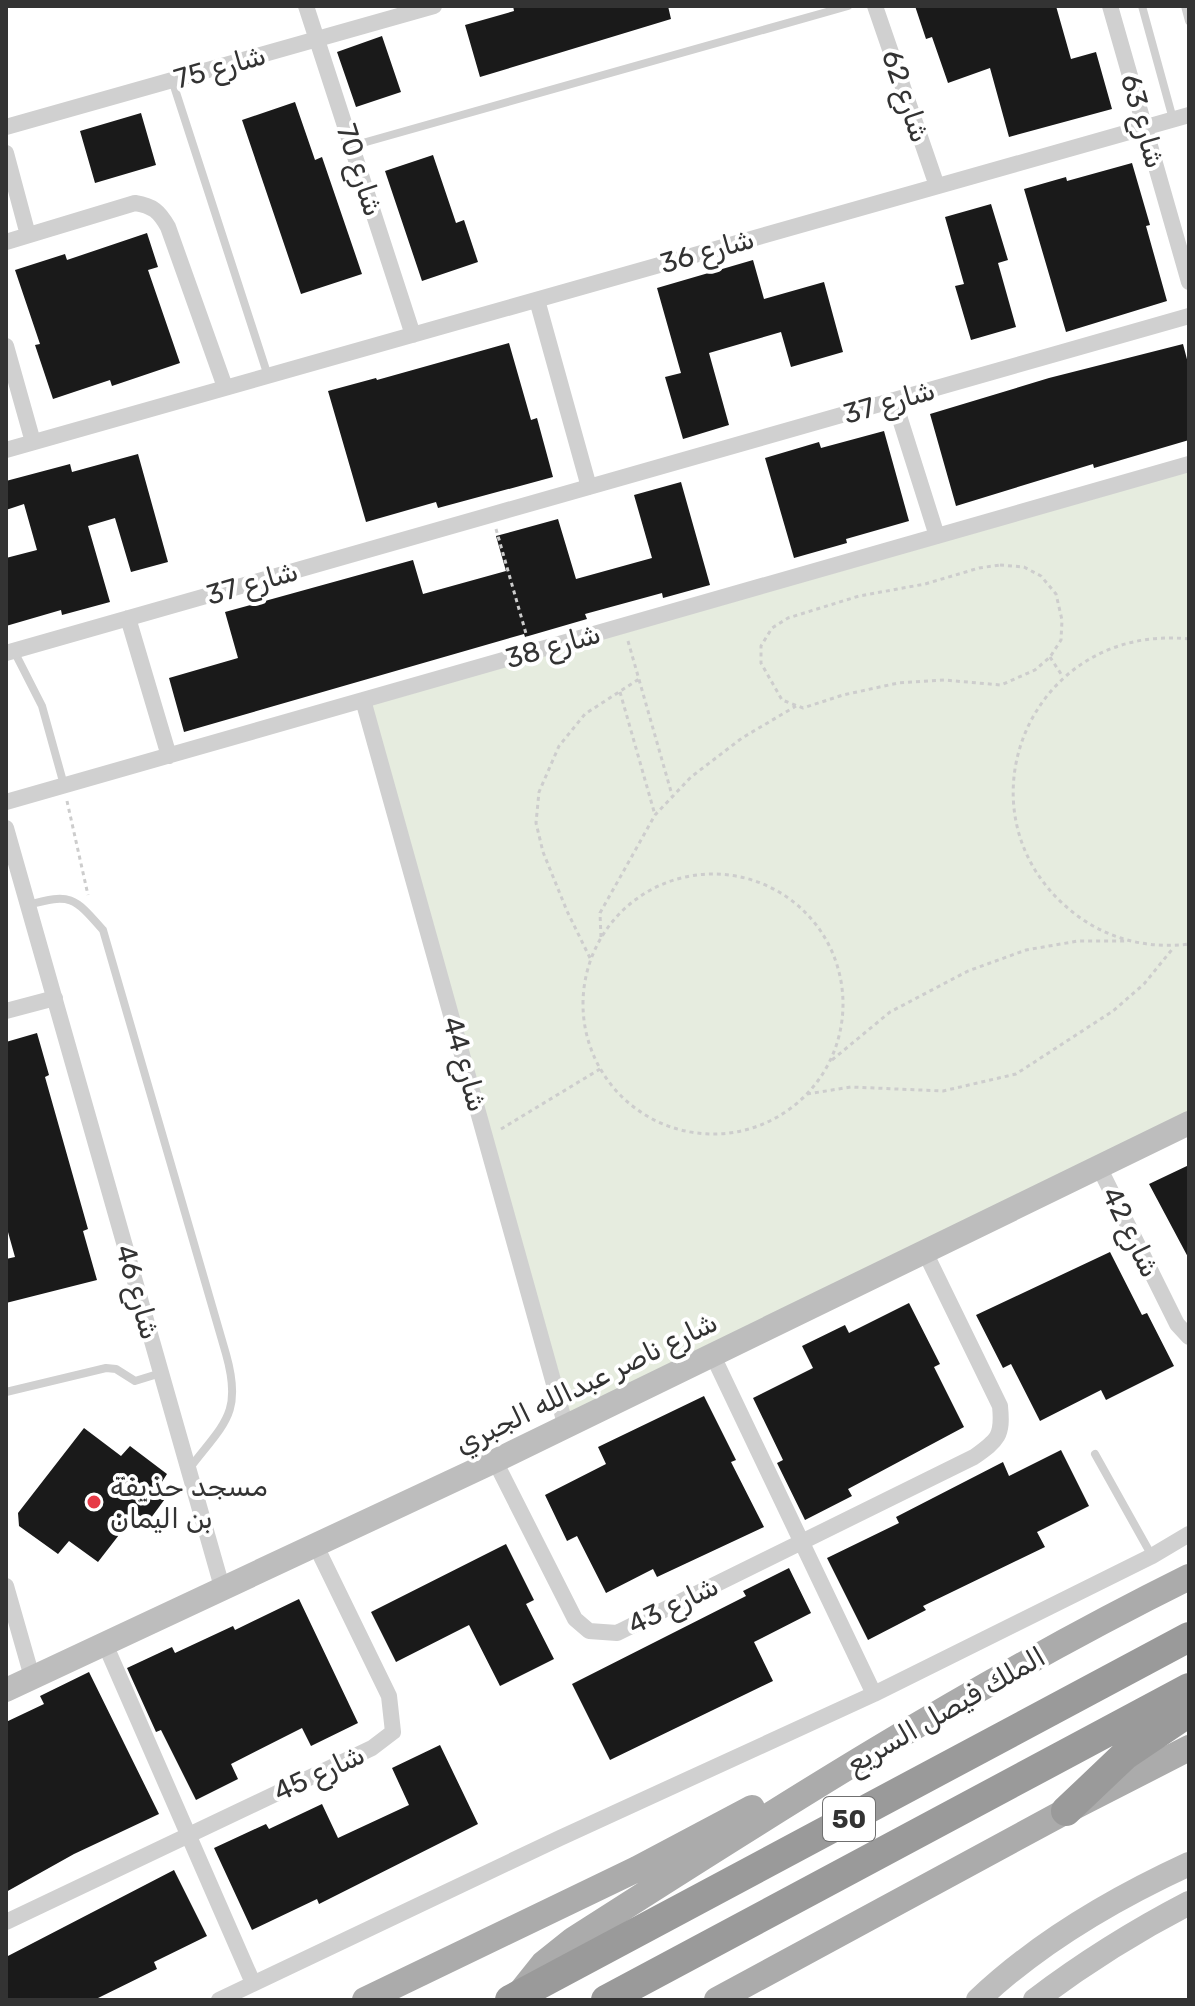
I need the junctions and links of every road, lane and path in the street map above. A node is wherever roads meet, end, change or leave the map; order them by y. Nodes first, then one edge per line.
1 (306, 6) edge
2 (848, 6) edge
3 (875, 6) edge
4 (1110, 6) edge
5 (1142, 6) edge
6 (1185, 6) edge
7 (424, 7) edge
8 (1189, 21) edge
9 (317, 39) junction
10 (172, 80) junction
11 (1181, 117) edge
12 (6, 127) edge
13 (1146, 127) junction
14 (352, 146) junction
15 (6, 153) edge
16 (937, 186) junction
17 (28, 235) junction
18 (6, 242) edge
19 (1189, 282) edge
20 (537, 300) junction
21 (1189, 316) edge
22 (413, 335) junction
23 (6, 346) edge
24 (268, 376) junction
25 (225, 387) junction
26 (894, 400) junction
27 (33, 442) junction
28 (6, 450) edge
29 (1189, 464) edge
30 (589, 487) junction
31 (492, 515) junction
32 (937, 536) junction
33 (128, 618) junction
34 (623, 626) junction
35 (1189, 639) edge
36 (10, 652) edge
37 (532, 652) junction
38 (1050, 657) junction
39 (1063, 677) junction
40 (639, 679) junction
41 (620, 692) junction
42 (363, 700) junction
43 (796, 706) junction
44 (169, 756) junction
45 (64, 786) junction
46 (672, 797) junction
47 (6, 802) edge
48 (655, 815) junction
49 (6, 828) edge
50 (28, 905) junction
51 (85, 909) junction
52 (601, 938) junction
53 (1128, 941) junction
54 (1189, 944) edge
55 (1175, 946) junction
56 (591, 959) junction
57 (55, 998) junction
58 (6, 1011) edge
59 (830, 1062) junction
60 (600, 1069) junction
61 (807, 1094) junction
62 (1189, 1123) edge
63 (485, 1139) junction
64 (1099, 1167) junction
65 (925, 1252) junction
66 (1189, 1337) edge
67 (713, 1356) junction
68 (161, 1373) junction
69 (6, 1392) edge
70 (566, 1427) junction
71 (1095, 1454) dead end
72 (495, 1461) junction
73 (189, 1470) junction
74 (1189, 1534) edge
75 (801, 1541) junction
76 (316, 1546) junction
77 (1152, 1556) junction
78 (1189, 1568) edge
79 (1189, 1577) edge
80 (6, 1586) edge
81 (222, 1587) junction
82 (1147, 1598) junction
83 (1189, 1637) edge
84 (105, 1644) junction
85 (32, 1677) junction
86 (1189, 1688) edge
87 (6, 1690) edge
88 (874, 1694) junction
89 (1189, 1712) edge
90 (1189, 1748) edge
91 (850, 1765) junction
92 (1066, 1811) junction
93 (189, 1834) junction
94 (1189, 1864) edge
95 (1189, 1903) edge
96 (6, 1922) edge
97 (253, 1983) junction
98 (514, 1998) edge
99 (219, 2000) edge
100 (365, 2000) edge
101 (606, 2000) edge
102 (717, 2000) edge
103 (978, 2000) edge
104 (1035, 2000) edge

1 - 9 street, شارع 70
2 - 14 lane
3 - 16 street, شارع 62
4 - 13 street, شارع 63
5 - 11 lane
6 - 8 lane
7 - 9 street, شارع 75
9 - 10 street, شارع 75
9 - 14 street, شارع 70
10 - 12 street, شارع 75
10 - 24 lane
11 - 13 street, شارع 36
13 - 16 street, شارع 36
13 - 19 street, شارع 63
14 - 22 street, شارع 70
15 - 17 street
16 - 20 street, شارع 36
17 - 18 street
17 - 25 street
20 - 22 street, شارع 36
20 - 30 street
21 - 26 street, شارع 37
22 - 24 street, شارع 36
23 - 27 street
24 - 25 street, شارع 36
25 - 27 street, شارع 36
26 - 30 street, شارع 37
26 - 32 street
27 - 28 street, شارع 36
29 - 32 street, شارع 38
30 - 31 street, شارع 37
31 - 33 street, شارع 37
31 - 37 path
32 - 34 street, شارع 38
33 - 36 street, شارع 37
33 - 44 street
34 - 37 street, شارع 38
34 - 40 path
35 - 39 path
36 - 45 lane
37 - 42 street, شارع 38
38 - 39 path
38 - 43 path
38 - 43 path
39 - 53 path
40 - 41 path
40 - 46 path
41 - 48 path
41 - 56 path
42 - 44 street, شارع 38
42 - 63 street, شارع 44
43 - 46 path
44 - 45 street, شارع 38
45 - 47 street, شارع 38
45 - 51 path
46 - 48 path
48 - 52 path
49 - 50 street, شارع 46
50 - 51 lane
50 - 57 street, شارع 46
51 - 73 lane
52 - 56 path
52 - 59 path
53 - 55 path
53 - 59 path
54 - 55 path
55 - 61 path
56 - 60 path
57 - 58 street
57 - 68 street, شارع 46
59 - 61 path
60 - 61 path
60 - 63 path
62 - 64 street, شارع ناصر عبدالله الجبري
63 - 70 street, شارع 44
64 - 65 street, شارع ناصر عبدالله الجبري
64 - 66 street, شارع 42
65 - 67 street, شارع ناصر عبدالله الجبري
65 - 75 street, شارع 43
67 - 70 street, شارع ناصر عبدالله الجبري
67 - 75 street
68 - 69 lane
68 - 73 street, شارع 46
70 - 72 street, شارع ناصر عبدالله الجبري
71 - 77 lane
72 - 75 street, شارع 43
72 - 76 street, شارع ناصر عبدالله الجبري
73 - 81 street, شارع 46
74 - 77 street
75 - 88 street
76 - 81 street, شارع ناصر عبدالله الجبري
76 - 93 street, شارع 45
77 - 88 street
78 - 82 lane
79 - 82 main road, الملك فيصل السريع
80 - 85 street
81 - 84 street, شارع ناصر عبدالله الجبري
82 - 91 main road, الملك فيصل السريع
83 - 98 highway, الملك فيصل السريع / 50
84 - 85 street, شارع ناصر عبدالله الجبري
84 - 93 street
85 - 87 street, شارع ناصر عبدالله الجبري
86 - 101 highway, 50
88 - 97 street
89 - 92 highway
90 - 92 main road
91 - 98 main road, الملك فيصل السريع
91 - 100 main road
92 - 102 main road
93 - 96 street, شارع 45
93 - 97 street
94 - 103 street
95 - 104 street
97 - 99 street

